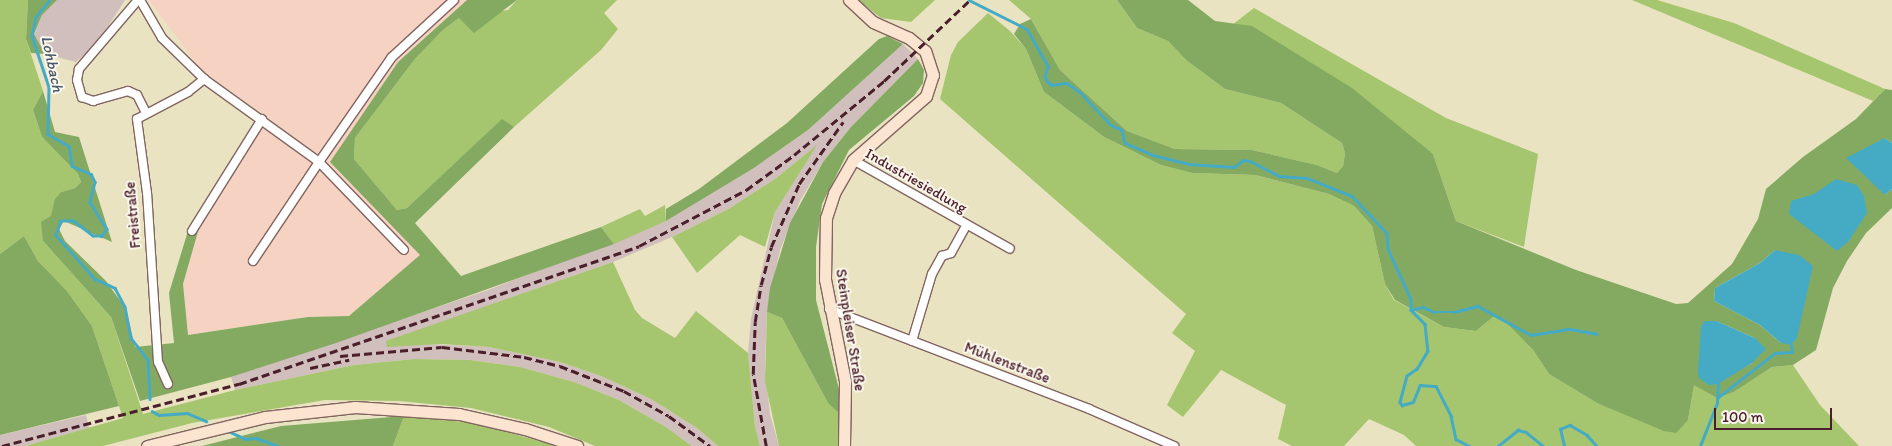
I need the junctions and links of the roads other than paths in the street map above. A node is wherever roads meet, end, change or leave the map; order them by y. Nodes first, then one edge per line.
1 (139, 0) edge
2 (454, 0) edge
3 (849, 0) edge
4 (204, 79) junction
5 (146, 113) junction
6 (262, 119) junction
7 (853, 160) junction
8 (319, 162) junction
9 (966, 226) junction
10 (192, 231) dead end
11 (404, 250) dead end
12 (1010, 250) dead end
13 (253, 261) dead end
14 (830, 309) junction
15 (912, 341) junction
16 (168, 384) dead end
17 (147, 446) edge
18 (577, 446) edge
19 (844, 446) edge
20 (1174, 446) edge

1 - 4 street
1 - 5 street
2 - 8 street
3 - 7 street, Steinpleiser Straße
4 - 5 street
4 - 6 street
5 - 16 street, Freistraße
6 - 8 street
6 - 10 street
7 - 9 street, Industriesiedlung
7 - 14 street, Steinpleiser Straße
8 - 11 street
8 - 13 street
9 - 12 street, Industriesiedlung
9 - 15 street, Industriesiedlung
14 - 15 street, Mühlenstraße
14 - 19 street, Steinpleiser Straße
15 - 20 street, Mühlenstraße
17 - 18 street

